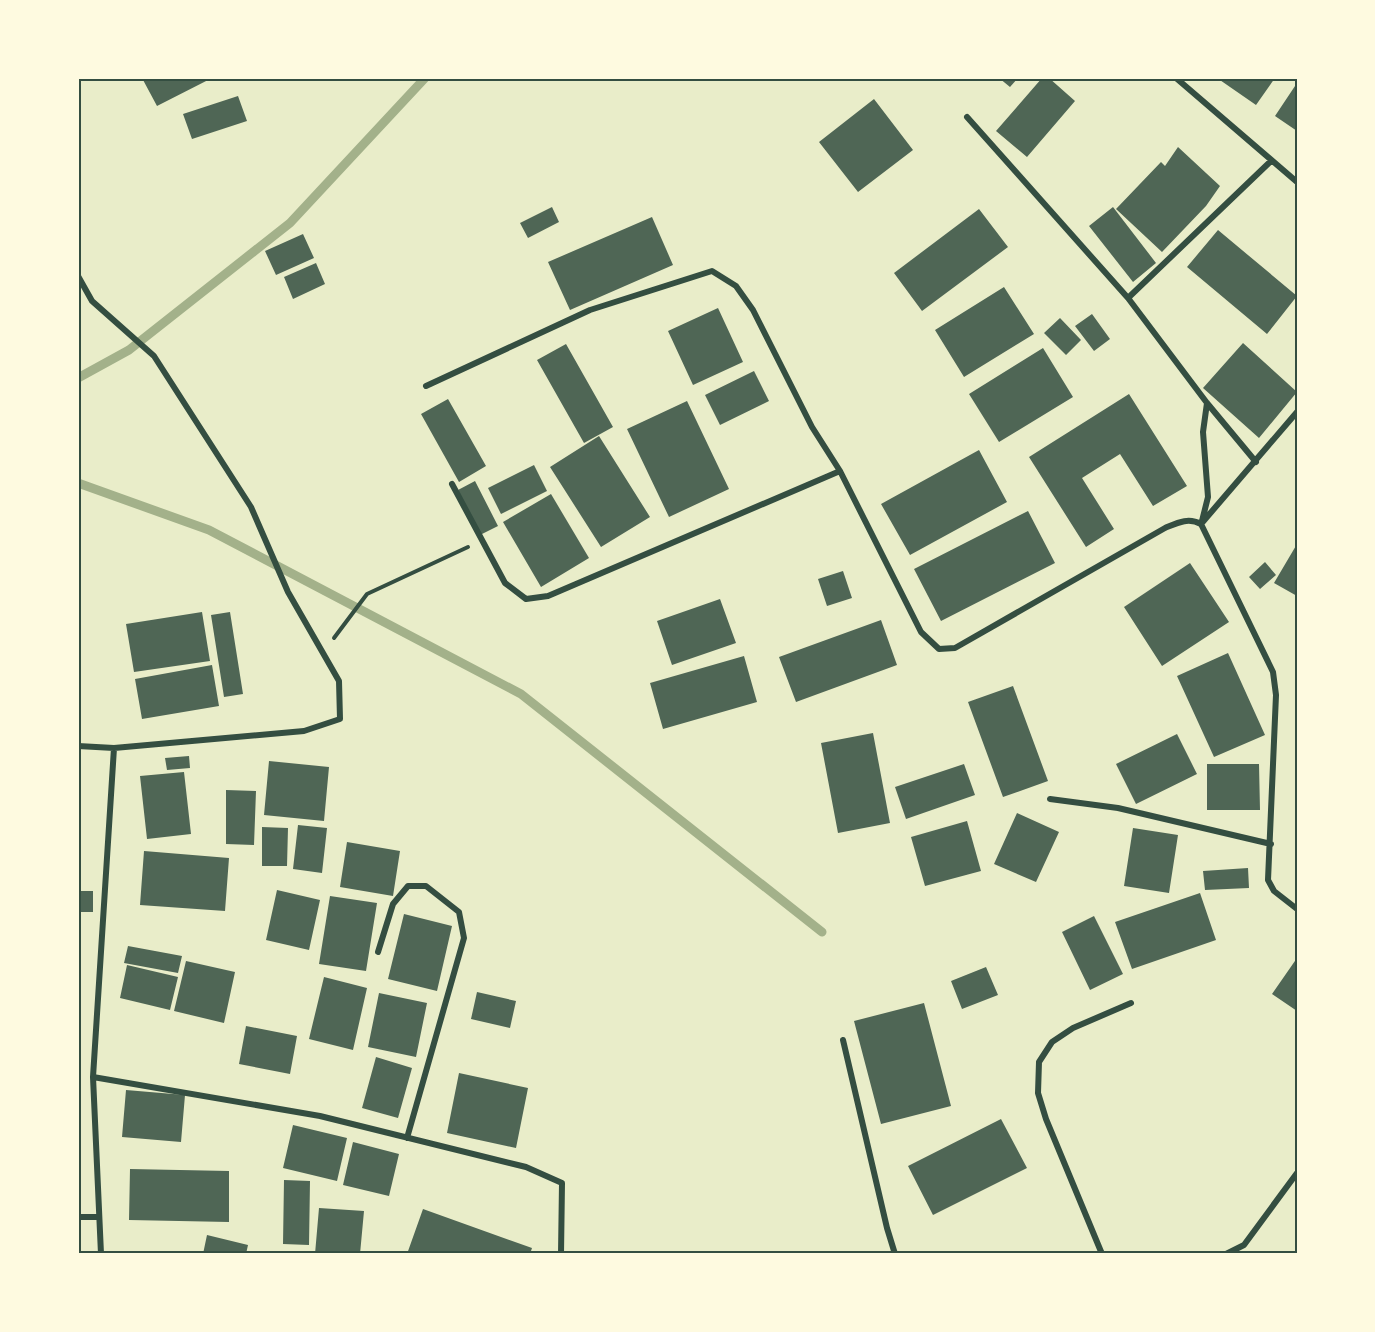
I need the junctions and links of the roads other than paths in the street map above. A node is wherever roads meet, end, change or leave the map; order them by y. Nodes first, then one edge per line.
1 (1176, 78) edge
2 (967, 117) dead end
3 (1271, 161) junction
4 (1297, 182) edge
5 (78, 276) edge
6 (1128, 298) junction
7 (426, 386) dead end
8 (1207, 403) junction
9 (1297, 411) edge
10 (1256, 462) junction
11 (840, 471) junction
12 (452, 484) dead end
13 (1201, 524) junction
14 (78, 746) edge
15 (114, 748) junction
16 (1050, 799) dead end
17 (1271, 843) junction
18 (1297, 909) edge
19 (378, 952) dead end
20 (1131, 1003) dead end
21 (843, 1040) dead end
22 (93, 1077) junction
23 (407, 1138) junction
24 (1297, 1173) edge
25 (78, 1217) edge
26 (99, 1217) junction
27 (101, 1254) edge
28 (561, 1254) edge
29 (895, 1254) edge
30 (1102, 1254) edge
31 (1226, 1254) edge

1 - 3 street
2 - 6 street
3 - 4 street
3 - 6 street
5 - 15 street
6 - 8 street
7 - 11 street
8 - 10 street
8 - 13 street
9 - 10 street
10 - 13 street
11 - 12 street
11 - 13 street
13 - 17 street
14 - 15 street
15 - 22 street
16 - 17 street
17 - 18 street
19 - 23 street
20 - 30 street
21 - 29 street
22 - 23 street
22 - 26 street
23 - 28 street
24 - 31 street
25 - 26 street
26 - 27 street

